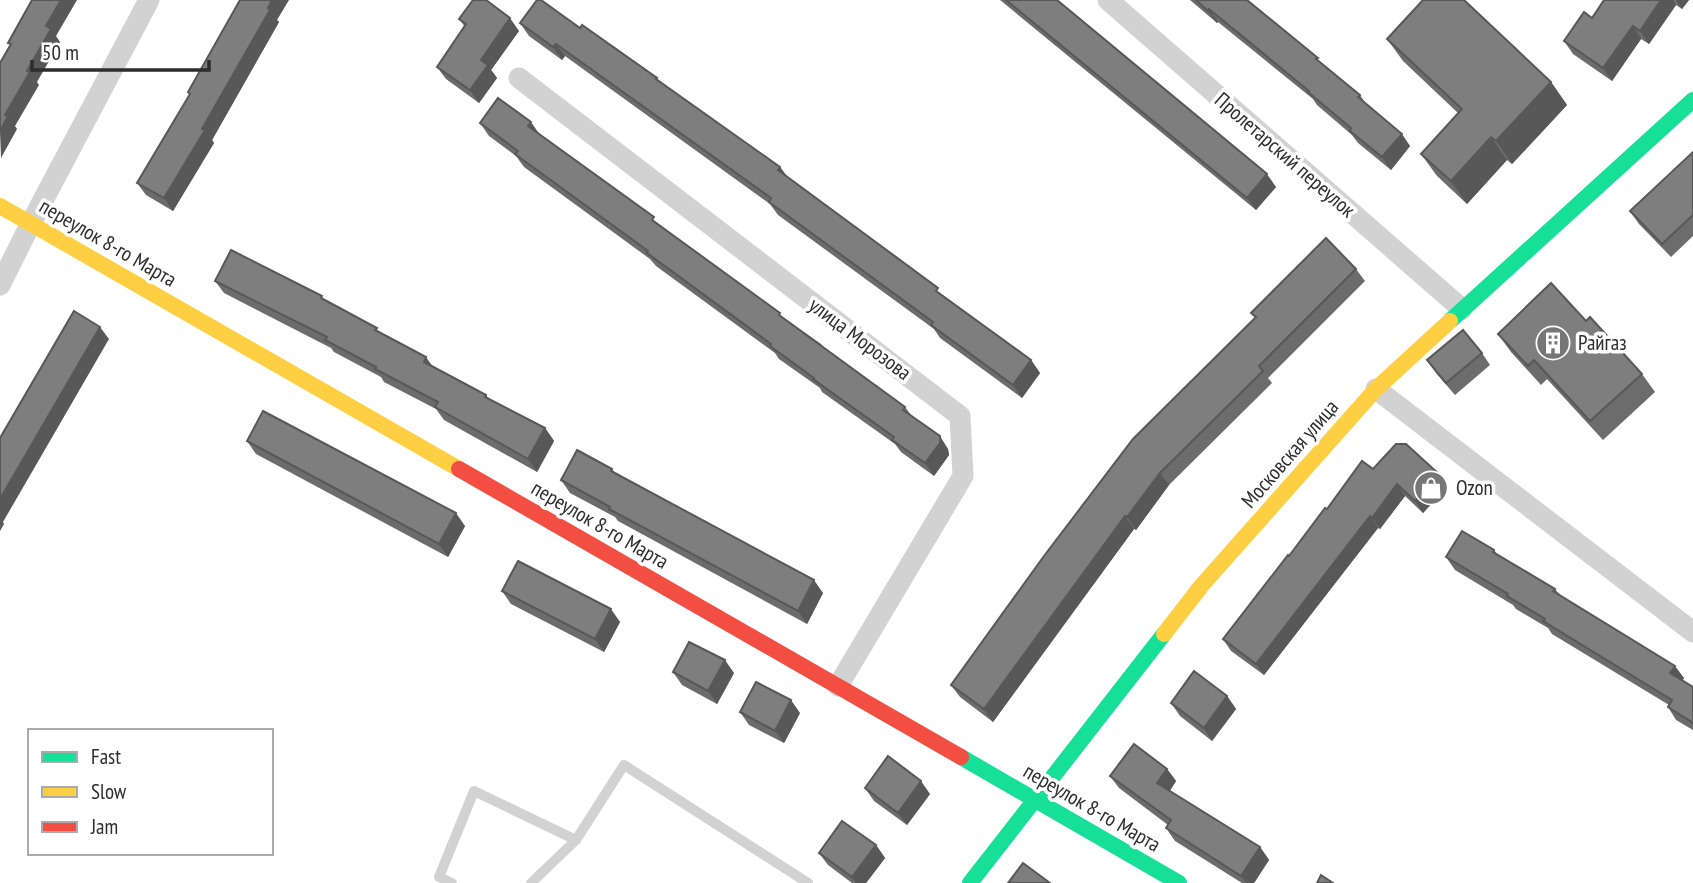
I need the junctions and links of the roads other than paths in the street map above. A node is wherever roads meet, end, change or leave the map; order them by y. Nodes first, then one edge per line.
1 (149, 0) edge
2 (1108, 0) edge
3 (519, 78) dead end
4 (1693, 100) edge
5 (0, 206) edge
6 (31, 223) junction
7 (0, 285) edge
8 (1462, 309) junction
9 (1376, 389) junction
10 (1693, 632) edge
11 (838, 686) junction
12 (1035, 799) junction
13 (576, 840) junction
14 (452, 883) edge
15 (531, 883) edge
16 (808, 883) edge
17 (970, 883) edge
18 (1179, 883) edge

1 - 6 street
2 - 8 street, Пролетарский переулок
3 - 11 street, улица Морозова
4 - 8 street, Московская улица
5 - 6 street, переулок 8-го Марта
6 - 7 street
6 - 11 street, переулок 8-го Марта
8 - 9 street, Московская улица
9 - 10 street
9 - 12 street, Московская улица
11 - 12 street, переулок 8-го Марта
12 - 17 street, Московская улица
12 - 18 street, переулок 8-го Марта
13 - 14 lane
13 - 15 lane
13 - 16 lane

